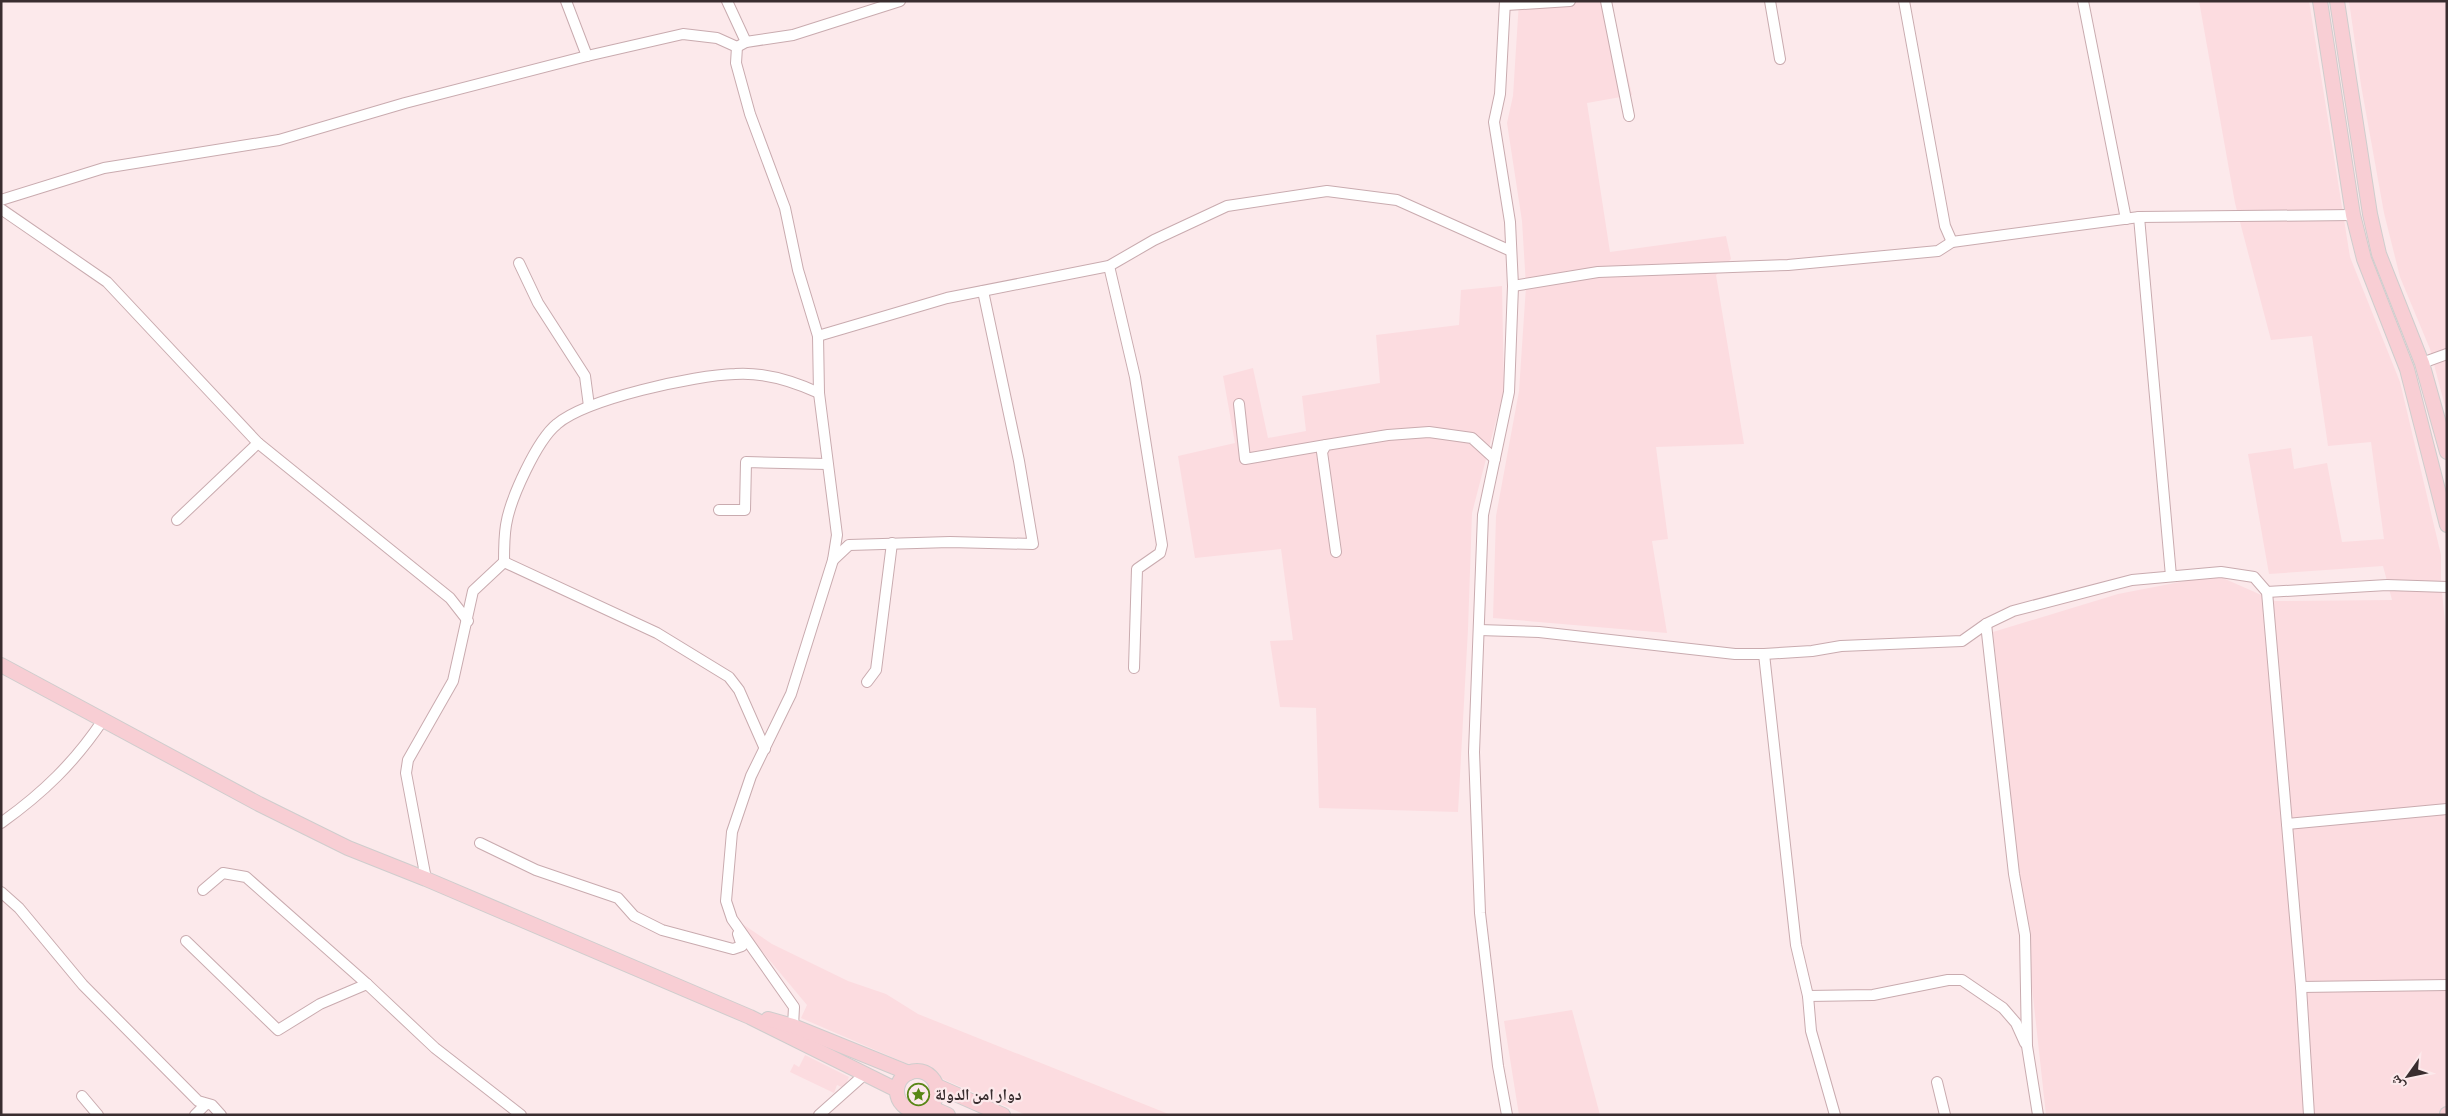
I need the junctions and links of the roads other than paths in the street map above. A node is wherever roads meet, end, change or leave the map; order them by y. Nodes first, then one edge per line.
1 (566, 1) edge
2 (727, 1) edge
3 (900, 1) edge
4 (1570, 1) edge
5 (1606, 1) edge
6 (1770, 1) edge
7 (1904, 1) edge
8 (2083, 1) edge
9 (2320, 1) edge
10 (2337, 1) edge
11 (1506, 3) edge
12 (741, 44) junction
13 (587, 56) junction
14 (1780, 59) dead end
15 (1629, 116) dead end
16 (1, 200) edge
17 (1, 209) edge
18 (2353, 215) junction
19 (2139, 216) junction
20 (2126, 219) junction
21 (1952, 242) junction
22 (1511, 251) junction
23 (519, 263) dead end
24 (1109, 266) junction
25 (1514, 286) junction
26 (983, 291) junction
27 (818, 336) junction
28 (2447, 354) edge
29 (2422, 363) junction
30 (2406, 369) junction
31 (819, 393) junction
32 (1239, 404) dead end
33 (589, 406) junction
34 (258, 442) junction
35 (1326, 445) junction
36 (2447, 452) edge
37 (1495, 459) junction
38 (828, 464) junction
39 (719, 510) dead end
40 (177, 520) dead end
41 (2447, 525) edge
42 (892, 544) junction
43 (1336, 552) dead end
44 (833, 560) junction
45 (504, 562) junction
46 (2171, 576) junction
47 (2447, 587) edge
48 (2267, 592) junction
49 (468, 621) junction
50 (1986, 624) junction
51 (1480, 630) junction
52 (1764, 654) junction
53 (1, 665) edge
54 (1134, 668) dead end
55 (867, 682) dead end
56 (103, 720) junction
57 (765, 749) junction
58 (2447, 809) edge
59 (1, 823) edge
60 (2287, 824) junction
61 (480, 843) dead end
62 (426, 879) junction
63 (203, 890) dead end
64 (1, 892) edge
65 (732, 919) junction
66 (186, 940) dead end
67 (367, 984) junction
68 (2447, 984) edge
69 (2301, 987) junction
70 (1808, 996) junction
71 (750, 1017) junction
72 (793, 1026) junction
73 (2027, 1046) junction
74 (909, 1073) junction
75 (865, 1074) junction
76 (1938, 1082) dead end
77 (937, 1086) junction
78 (897, 1090) junction
79 (82, 1096) dead end
80 (206, 1104) junction
81 (925, 1111) edge
82 (98, 1115) edge
83 (195, 1115) edge
84 (221, 1115) edge
85 (521, 1115) edge
86 (819, 1115) edge
87 (948, 1115) edge
88 (1003, 1115) edge
89 (1506, 1115) edge
90 (1835, 1115) edge
91 (1944, 1115) edge
92 (2038, 1115) edge
93 (2309, 1115) edge

1 - 13 street
2 - 12 street
3 - 12 street
4 - 11 street
5 - 15 street
6 - 14 street
7 - 21 street
8 - 20 street
9 - 18 main road
10 - 29 main road
11 - 22 street
12 - 13 street
12 - 27 street
13 - 16 street
17 - 34 street
18 - 19 street
18 - 30 main road
19 - 20 street
19 - 46 street
20 - 21 street
21 - 25 street
22 - 24 street
22 - 25 street
23 - 33 street
24 - 26 street
24 - 54 street
25 - 37 street
26 - 27 street
26 - 42 street
27 - 31 street
28 - 29 street
29 - 30 main road
29 - 36 main road
30 - 41 main road
31 - 33 street
31 - 38 street
32 - 35 street
33 - 45 street
34 - 40 street
34 - 49 street
35 - 37 street
35 - 43 street
37 - 51 street
38 - 39 street
38 - 44 street
42 - 44 street
42 - 55 street
44 - 57 street
45 - 49 street
45 - 57 street
46 - 48 street
46 - 50 street
47 - 48 street
48 - 60 street
49 - 62 street
50 - 52 street
50 - 73 street
51 - 52 street
51 - 89 street
52 - 70 street
53 - 56 main road
56 - 59 street
56 - 62 main road
57 - 65 street
58 - 60 street
60 - 69 street
61 - 65 street
62 - 71 main road
63 - 67 street
64 - 80 street
65 - 72 street
66 - 67 street
67 - 85 street
68 - 69 street
69 - 93 street
70 - 73 street
70 - 90 street
71 - 72 main road
71 - 75 main road
72 - 74 main road
73 - 92 street
74 - 77 main road
74 - 78 main road
75 - 78 main road
75 - 86 street
76 - 91 street
77 - 81 main road
77 - 88 main road
78 - 81 main road
79 - 82 street
80 - 83 street
80 - 84 street
81 - 87 main road

